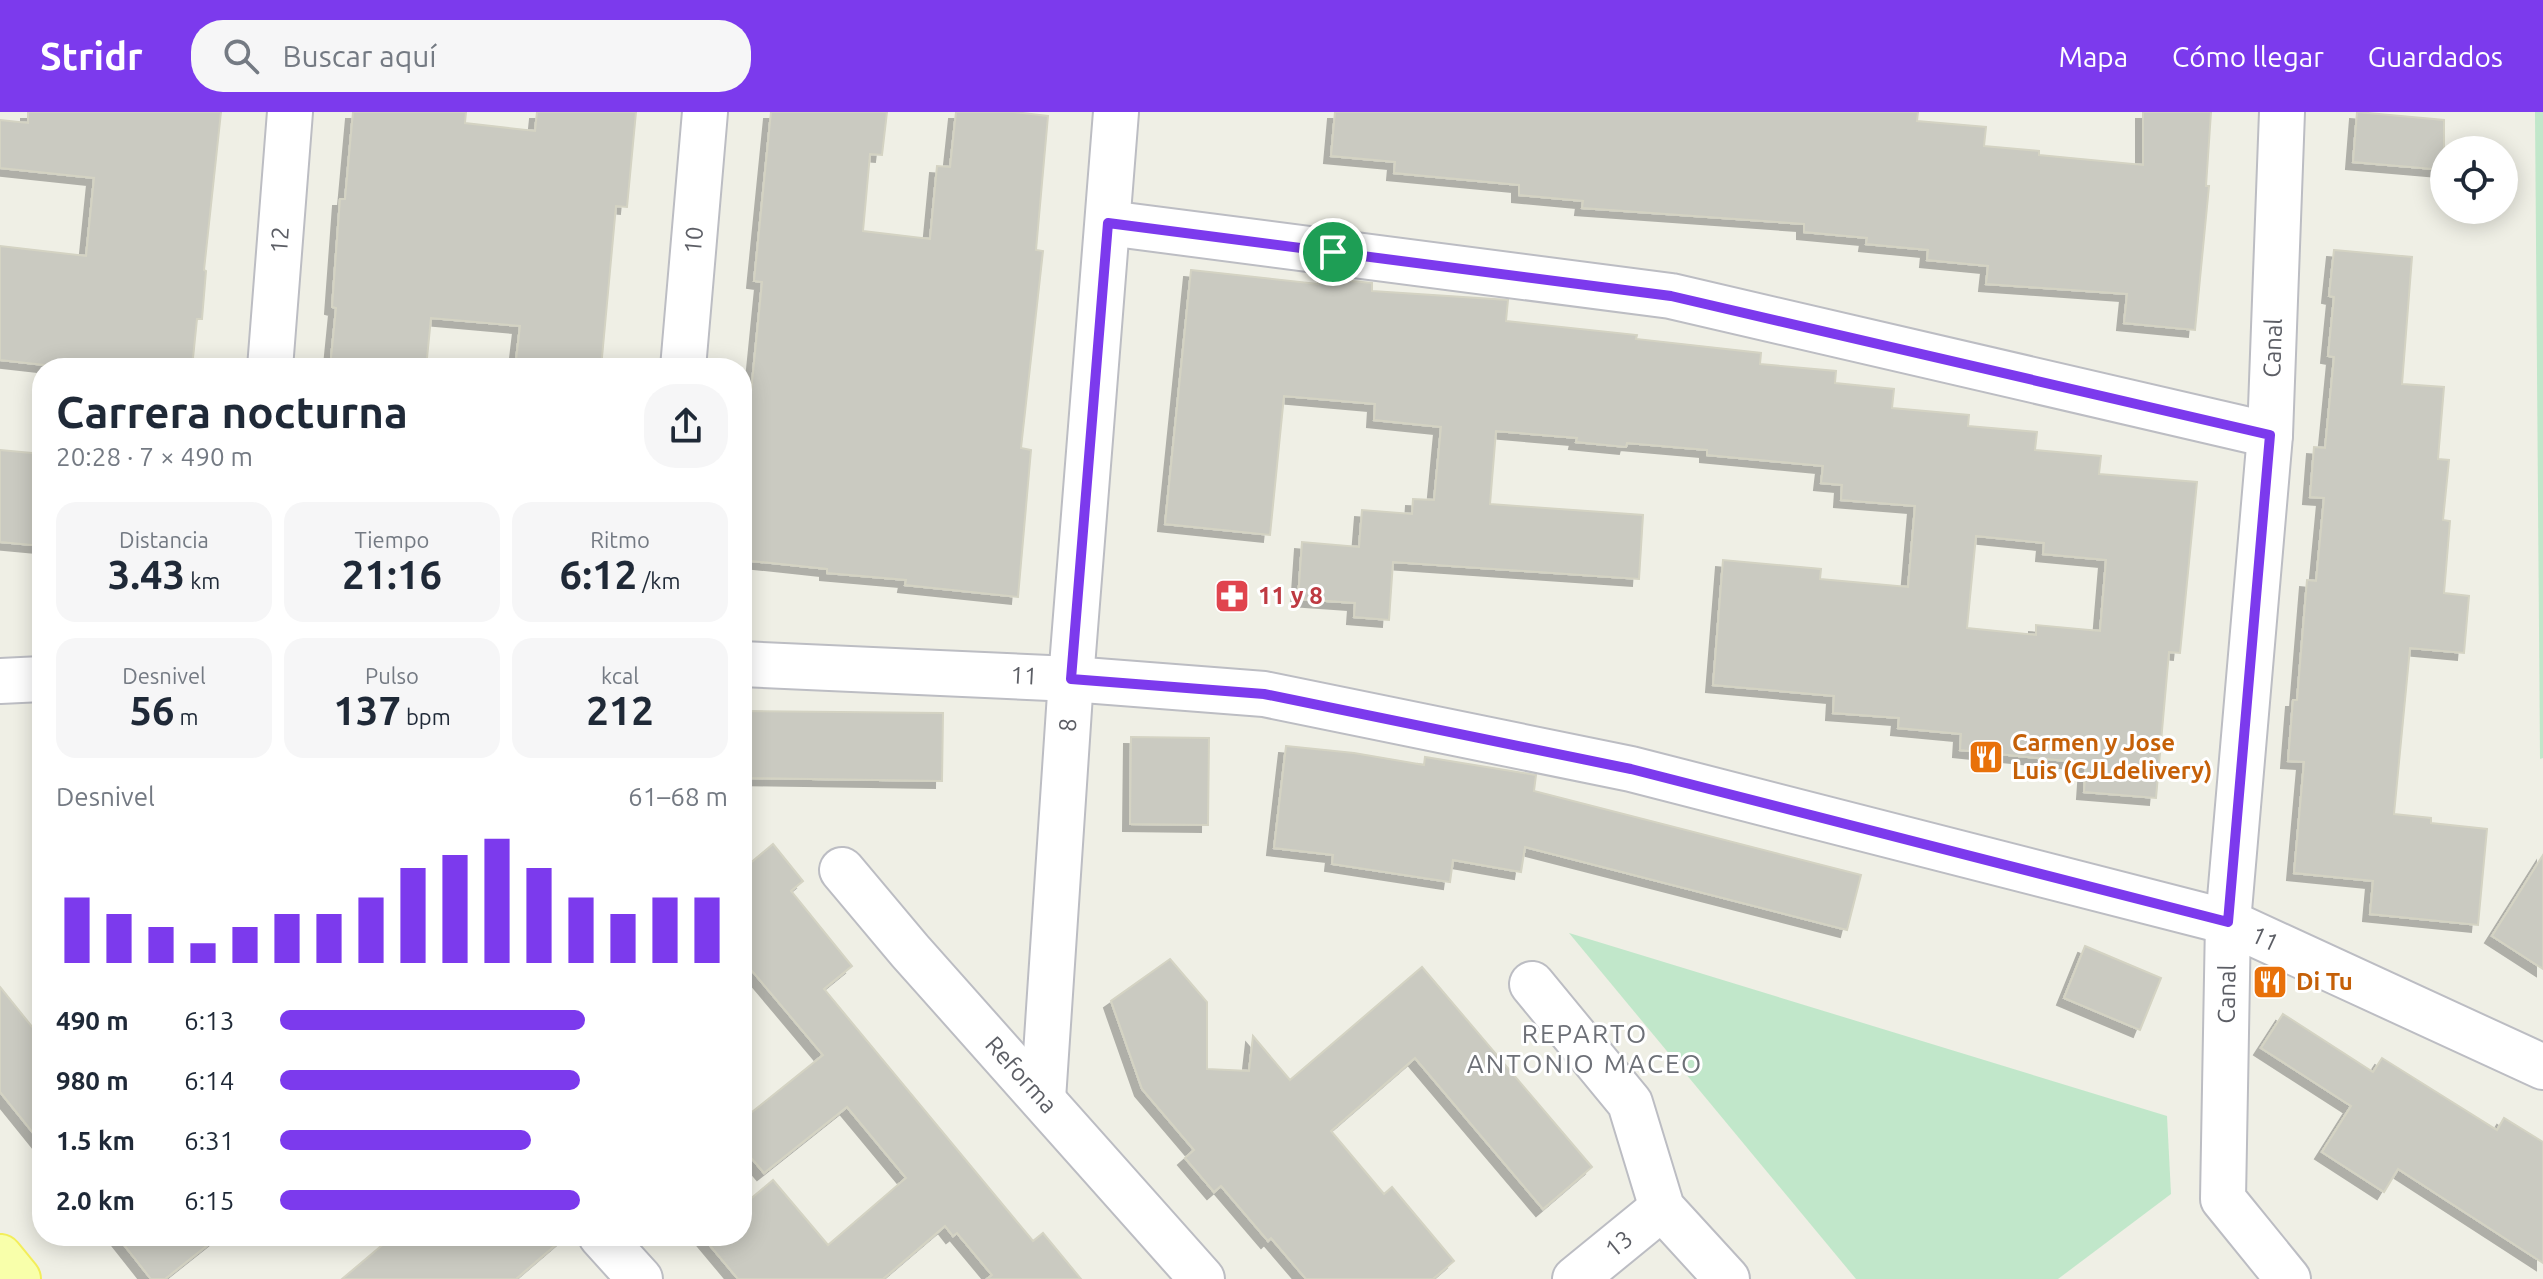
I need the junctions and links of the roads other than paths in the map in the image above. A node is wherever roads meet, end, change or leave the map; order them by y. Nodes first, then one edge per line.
1 (290, 112) edge
2 (705, 112) edge
3 (1116, 112) edge
4 (2282, 112) edge
5 (1108, 223) junction
6 (271, 358) edge
7 (684, 358) edge
8 (2270, 435) junction
9 (752, 664) edge
10 (32, 679) edge
11 (1071, 679) junction
12 (0, 681) edge
13 (842, 870) dead end
14 (2228, 922) junction
15 (1532, 984) dead end
16 (2543, 1067) edge
17 (1043, 1099) junction
18 (1662, 1208) junction
19 (610, 1246) edge
20 (0, 1257) edge
21 (18, 1279) edge
22 (640, 1279) edge
23 (1202, 1279) edge
24 (1575, 1279) edge
25 (1727, 1279) edge
26 (2288, 1279) edge

1 - 6 street, 12
2 - 7 street, 10
3 - 5 street, 8
4 - 8 street, Canal
5 - 8 street
5 - 11 street, 8
8 - 14 street, Canal
9 - 11 street, 11
10 - 12 street
11 - 14 street, 11
11 - 17 street, 8
13 - 17 street, Reforma
14 - 16 street, 11
14 - 26 street, Canal
15 - 18 street
17 - 23 street, Reforma
18 - 24 street, 13
18 - 25 street
19 - 22 street
20 - 21 main road

